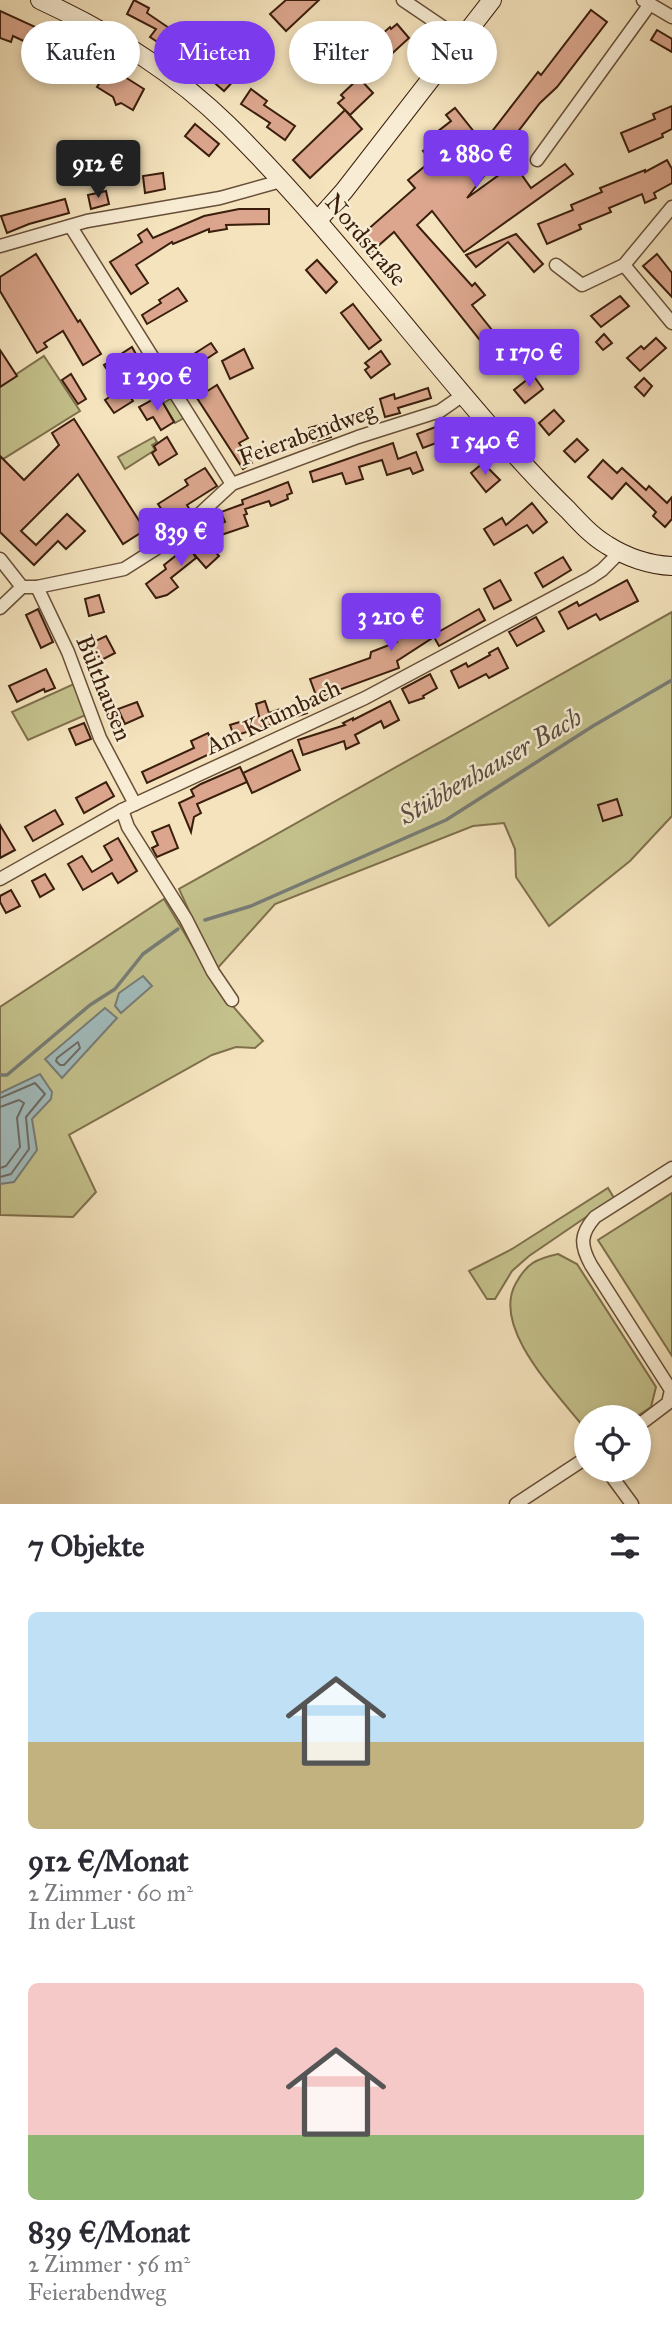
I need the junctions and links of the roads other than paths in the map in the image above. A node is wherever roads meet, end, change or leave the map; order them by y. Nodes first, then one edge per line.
1 (40, 0) edge
2 (403, 0) edge
3 (492, 0) edge
4 (646, 2) edge
5 (672, 17) edge
6 (434, 21) edge
7 (476, 21) edge
8 (428, 84) edge
9 (537, 160) dead end
10 (281, 180) junction
11 (672, 206) edge
12 (318, 220) junction
13 (71, 227) junction
14 (0, 246) edge
15 (556, 265) dead end
16 (624, 265) junction
17 (672, 323) edge
18 (463, 395) junction
19 (232, 484) junction
20 (620, 552) junction
21 (0, 559) edge
22 (672, 566) edge
23 (23, 587) junction
24 (37, 587) junction
25 (0, 608) edge
26 (135, 804) junction
27 (122, 810) junction
28 (0, 879) edge
29 (232, 1000) dead end
30 (672, 1168) edge
31 (651, 1416) edge
32 (574, 1466) edge
33 (616, 1482) edge
34 (516, 1504) edge
35 (632, 1504) edge

1 - 10 main road, Nordstraße
2 - 6 street
3 - 7 main road
4 - 5 street
4 - 9 street
8 - 12 main road
10 - 12 main road, Nordstraße
10 - 13 street
11 - 16 street
12 - 18 main road, Nordstraße
13 - 14 street
13 - 19 street
15 - 16 street
16 - 17 street
18 - 19 street, Feierabendweg
18 - 20 main road, Nordstraße
19 - 24 street, Feierabendweg
20 - 22 main road, Nordstraße
20 - 26 street, Am Krumbach
21 - 23 street
23 - 24 street, Feierabendweg
23 - 25 street
24 - 26 street, Bülthausen
26 - 27 street, Am Krumbach
27 - 28 street, Am Krumbach
27 - 29 street
30 - 31 street
32 - 34 street
33 - 35 street

